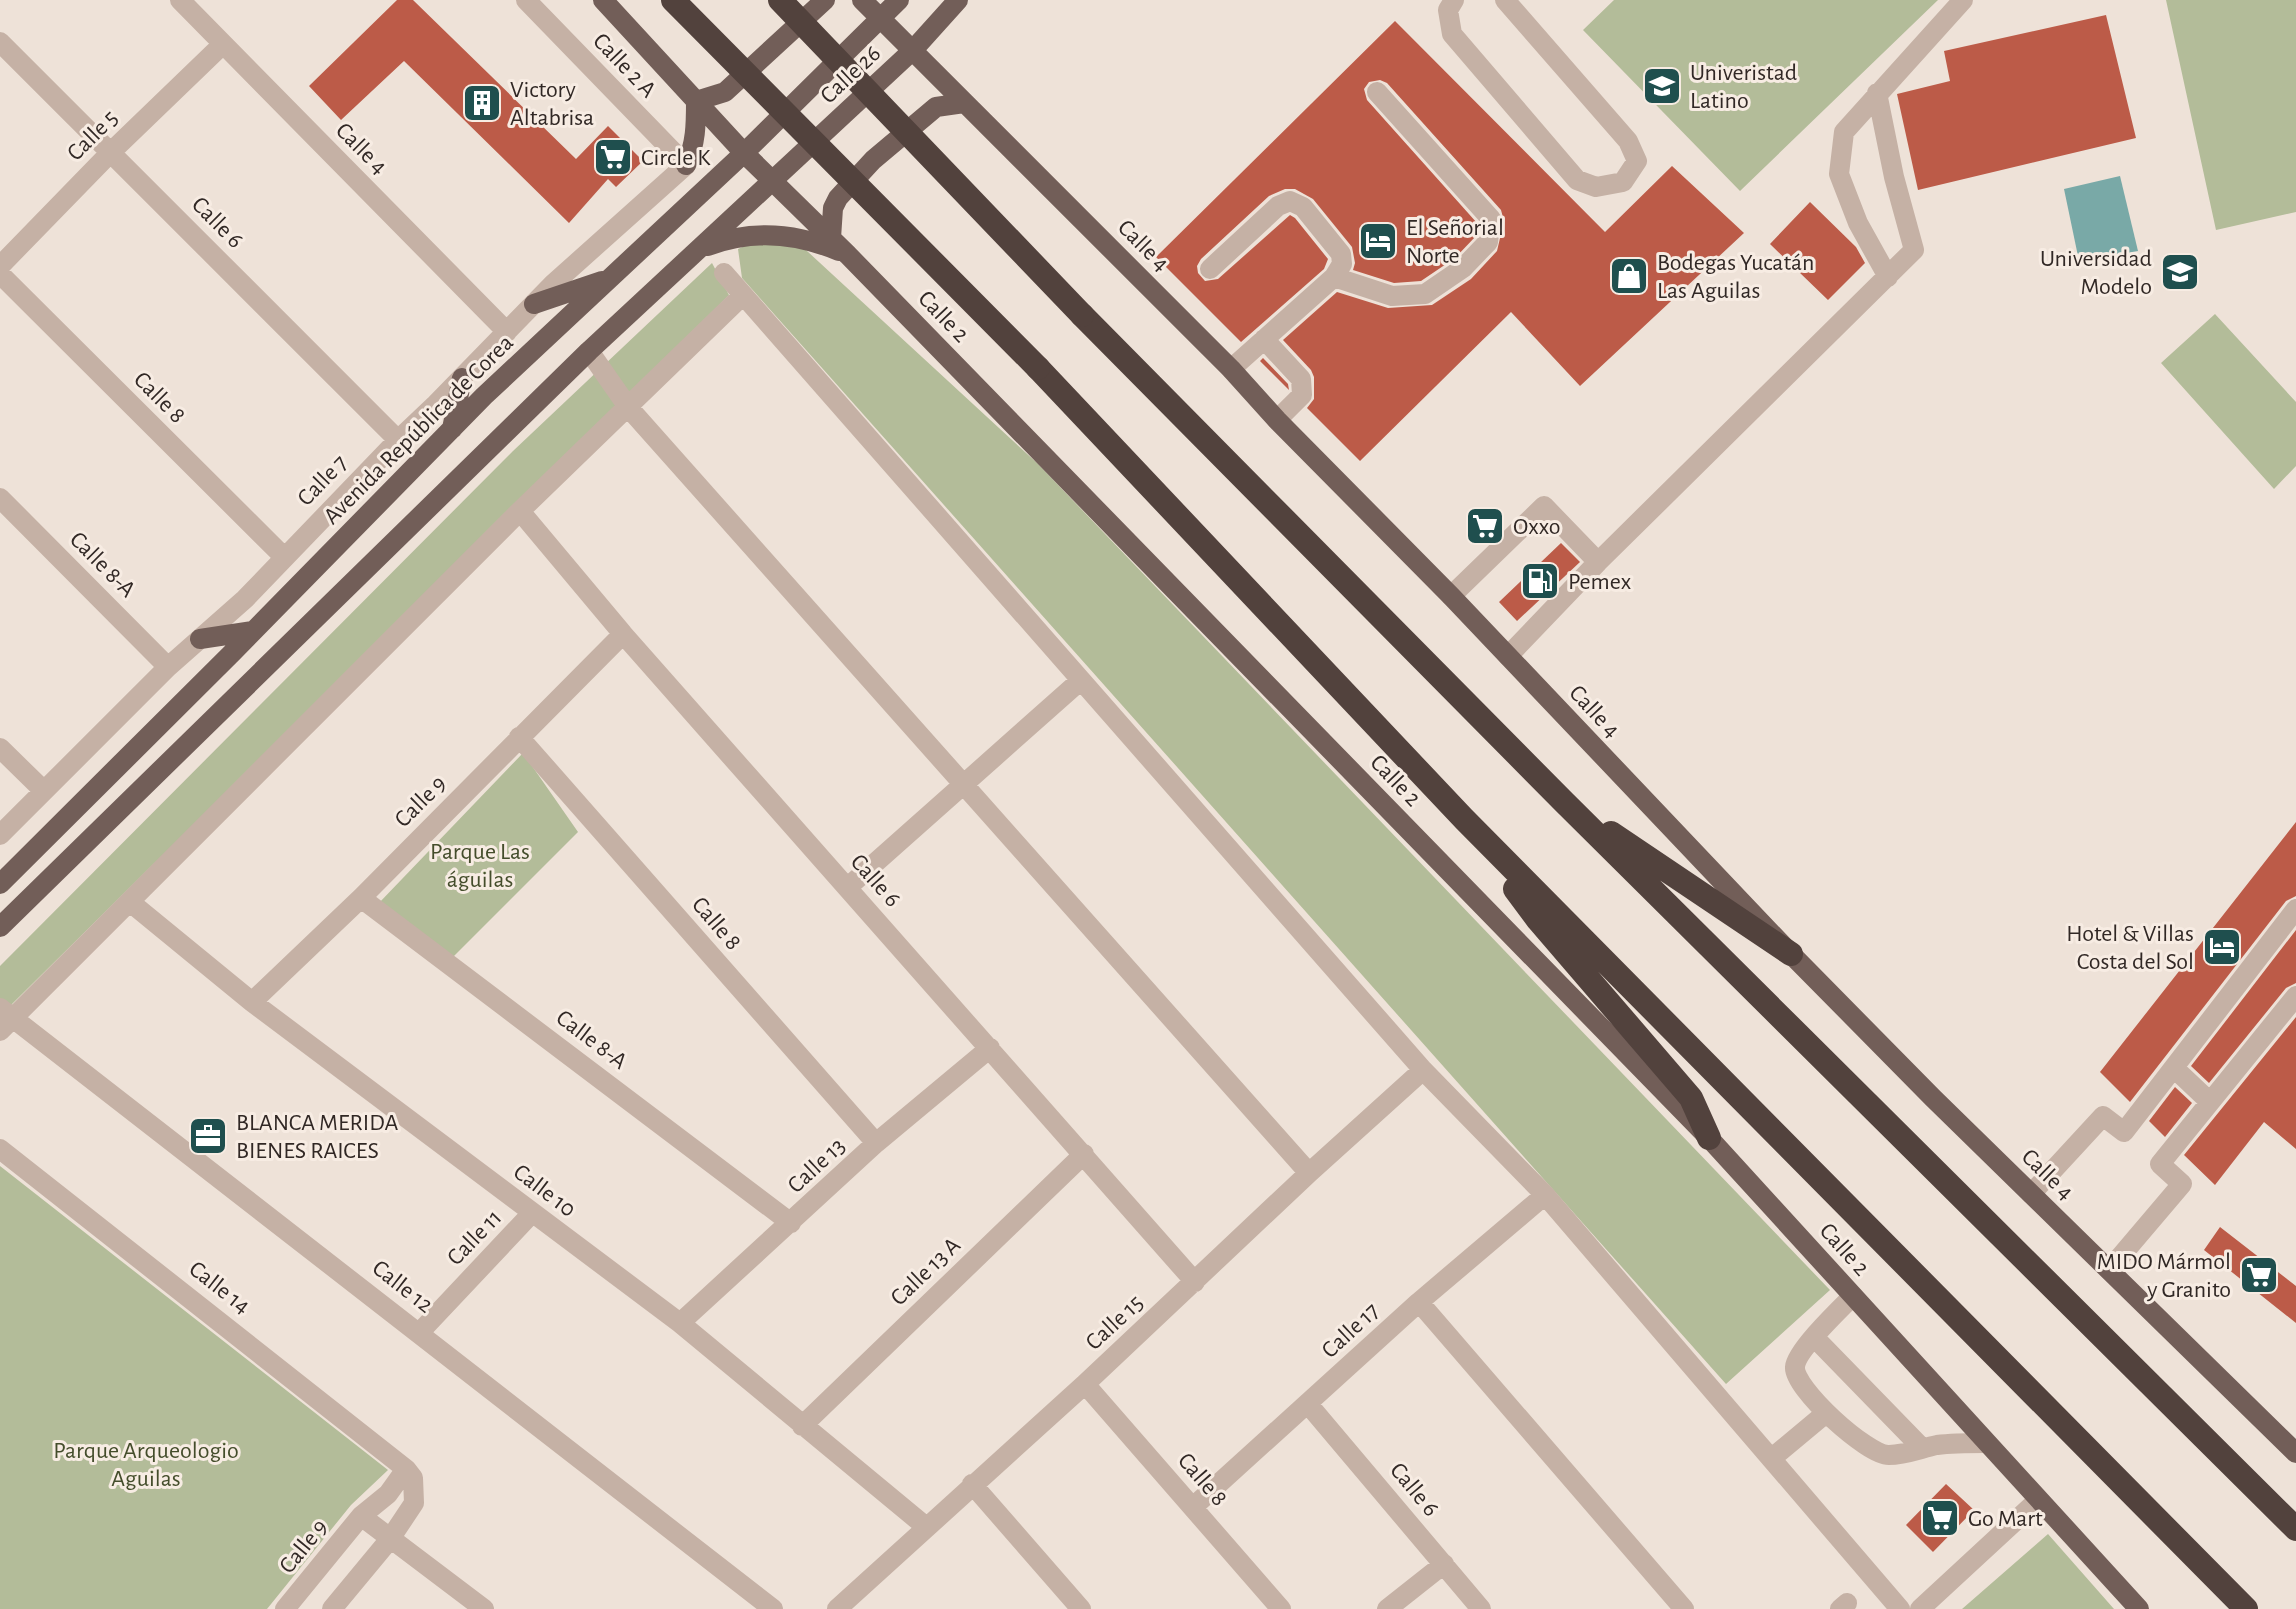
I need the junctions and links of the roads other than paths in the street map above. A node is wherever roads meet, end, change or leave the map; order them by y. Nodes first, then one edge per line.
1 (180, 0) edge
2 (526, 0) edge
3 (603, 0) edge
4 (673, 0) edge
5 (780, 0) edge
6 (825, 0) edge
7 (862, 0) edge
8 (899, 0) edge
9 (958, 0) edge
10 (1454, 0) edge
11 (1505, 0) edge
12 (1963, 0) edge
13 (881, 18) junction
14 (0, 42) edge
15 (223, 44) junction
16 (913, 50) junction
17 (1377, 92) dead end
18 (1877, 93) junction
19 (696, 101) junction
20 (964, 103) junction
21 (111, 152) junction
22 (744, 153) junction
23 (686, 165) junction
24 (773, 181) junction
25 (831, 238) junction
26 (697, 250) junction
27 (848, 255) junction
28 (0, 266) edge
29 (1210, 269) dead end
30 (724, 273) dead end
31 (0, 274) edge
32 (1334, 277) junction
33 (1888, 277) junction
34 (610, 278) junction
35 (743, 295) junction
36 (534, 304) junction
37 (507, 332) junction
38 (1264, 339) junction
39 (589, 351) junction
40 (1231, 369) junction
41 (462, 378) junction
42 (628, 407) junction
43 (1277, 420) junction
44 (452, 429) junction
45 (398, 440) junction
46 (0, 498) edge
47 (520, 511) junction
48 (284, 557) junction
49 (1598, 562) junction
50 (1451, 596) junction
51 (253, 631) junction
52 (623, 634) junction
53 (200, 639) junction
54 (1508, 656) junction
55 (168, 667) junction
56 (1081, 680) junction
57 (519, 737) junction
58 (0, 748) edge
59 (965, 785) junction
60 (44, 791) junction
61 (1564, 802) junction
62 (1464, 819) junction
63 (0, 835) edge
64 (0, 884) edge
65 (848, 887) junction
66 (361, 898) junction
67 (130, 902) junction
68 (2296, 909) edge
69 (0, 927) edge
70 (1791, 954) junction
71 (2296, 996) edge
72 (252, 1002) junction
73 (4, 1019) edge
74 (990, 1048) junction
75 (2174, 1068) junction
76 (1423, 1070) junction
77 (2210, 1102) junction
78 (1709, 1138) junction
79 (876, 1143) junction
80 (0, 1149) edge
81 (1084, 1154) junction
82 (1309, 1173) junction
83 (2031, 1194) junction
84 (1545, 1195) junction
85 (532, 1213) junction
86 (791, 1223) junction
87 (2109, 1270) junction
88 (1195, 1282) junction
89 (1853, 1296) junction
90 (1419, 1302) junction
91 (680, 1323) junction
92 (420, 1332) junction
93 (1814, 1337) junction
94 (1085, 1384) junction
95 (1308, 1404) junction
96 (1826, 1413) junction
97 (802, 1426) junction
98 (1986, 1443) junction
99 (1922, 1448) junction
100 (2296, 1453) edge
101 (1772, 1458) junction
102 (406, 1469) junction
103 (972, 1484) junction
104 (2038, 1500) junction
105 (1193, 1507) junction
106 (361, 1516) junction
107 (925, 1526) junction
108 (2296, 1529) edge
109 (390, 1539) junction
110 (1444, 1564) junction
111 (285, 1609) edge
112 (332, 1609) edge
113 (484, 1609) edge
114 (773, 1609) edge
115 (837, 1609) edge
116 (1081, 1609) edge
117 (1281, 1609) edge
118 (1387, 1609) edge
119 (1481, 1609) edge
120 (1684, 1609) edge
121 (1900, 1609) edge
122 (1920, 1609) edge
123 (2139, 1609) edge
124 (2246, 1609) edge

1 - 15 street, Calle 4
2 - 23 street, Calle 2 A
3 - 19 main road, Calle 2
4 - 62 highway, bridge
5 - 61 highway, bridge
6 - 19 main road
7 - 13 main road, Calle 4
8 - 13 main road, Calle 26
9 - 16 main road, Calle 26
10 - 11 street
12 - 18 street
13 - 16 main road, Calle 4
13 - 22 main road, Avenida República de Corea
14 - 21 street, Calle 6
15 - 21 street, Calle 5
15 - 37 street, Calle 4
16 - 20 main road, Calle 4
16 - 24 main road, Calle 26
17 - 32 street
18 - 33 street
18 - 33 street
19 - 22 main road, Calle 2
19 - 23 main road
20 - 25 main road
20 - 40 main road, Calle 4
21 - 28 street, Calle 5
21 - 45 street, Calle 6
22 - 24 main road, Calle 2
22 - 34 main road, Avenida República de Corea
23 - 36 street, Calle 7
24 - 25 main road, Calle 2
24 - 26 main road
25 - 27 main road, Calle 2
26 - 27 main road
26 - 39 main road
27 - 78 main road, Calle 2
29 - 32 street
30 - 35 street
31 - 48 street, Calle 8
32 - 38 street
33 - 49 street
34 - 36 main road
34 - 44 main road, Avenida República de Corea
35 - 42 street
35 - 56 street
36 - 37 street, Calle 7
37 - 41 street, Calle 7
38 - 40 street
38 - 43 street
39 - 42 street
39 - 69 main road
40 - 43 main road, Calle 4
41 - 44 main road
41 - 45 street, Calle 7
42 - 47 street
42 - 59 street
43 - 50 main road, Calle 4
44 - 51 main road, Avenida República de Corea
45 - 48 street, Calle 7
46 - 55 street, Calle 8-A
47 - 52 street, Calle 6
47 - 67 street
48 - 53 street, Calle 7
49 - 50 street
49 - 54 street
50 - 54 main road, Calle 4
51 - 53 main road
51 - 64 main road, Avenida República de Corea
52 - 57 street, Calle 9
52 - 65 street, Calle 6
53 - 55 street, Calle 7
54 - 70 main road, Calle 4
55 - 60 street, Calle 7
56 - 59 street
56 - 76 street
57 - 66 street, Calle 9
57 - 79 street, Calle 8
58 - 60 street
59 - 65 street
59 - 82 street
60 - 63 street, Calle 7
61 - 70 highway
61 - 108 highway
62 - 78 highway
62 - 124 highway
65 - 74 street, Calle 6
66 - 72 street, Calle 9
66 - 86 street, Calle 8-A
67 - 72 street, Calle 10
67 - 73 street
68 - 75 street
70 - 83 main road, Calle 4
71 - 77 street
72 - 85 street, Calle 10
73 - 92 street, Calle 12
74 - 79 street, Calle 13
74 - 81 street, Calle 6
75 - 77 street
75 - 83 street
76 - 82 street, Calle 15
76 - 84 street
77 - 87 street
78 - 89 main road, Calle 2
79 - 86 street, Calle 13
80 - 102 street, Calle 14
81 - 88 street, Calle 6
81 - 97 street, Calle 13 A
82 - 88 street, Calle 15
83 - 87 main road, Calle 4
84 - 90 street, Calle 17
84 - 101 street
85 - 91 street, Calle 10
85 - 92 street, Calle 11
86 - 91 street, Calle 13
87 - 100 main road, Calle 4
88 - 94 street, Calle 15
89 - 93 street
89 - 98 main road, Calle 2
90 - 95 street, Calle 17
90 - 120 street
91 - 97 street, Calle 10
92 - 114 street, Calle 12
93 - 96 street
93 - 99 street
94 - 103 street, Calle 15
94 - 105 street, Calle 8
95 - 105 street, Calle 17
95 - 110 street, Calle 6
96 - 99 street
96 - 101 street
97 - 107 street, Calle 10
98 - 99 street
98 - 104 main road, Calle 2
101 - 121 street
102 - 106 street
102 - 109 street
103 - 107 street, Calle 15
103 - 116 street
104 - 122 street
104 - 123 main road, Calle 2
105 - 117 street, Calle 8
106 - 109 street
106 - 111 street, Calle 9
107 - 115 street, Calle 15
109 - 112 street
109 - 113 street
110 - 118 street
110 - 119 street, Calle 6

